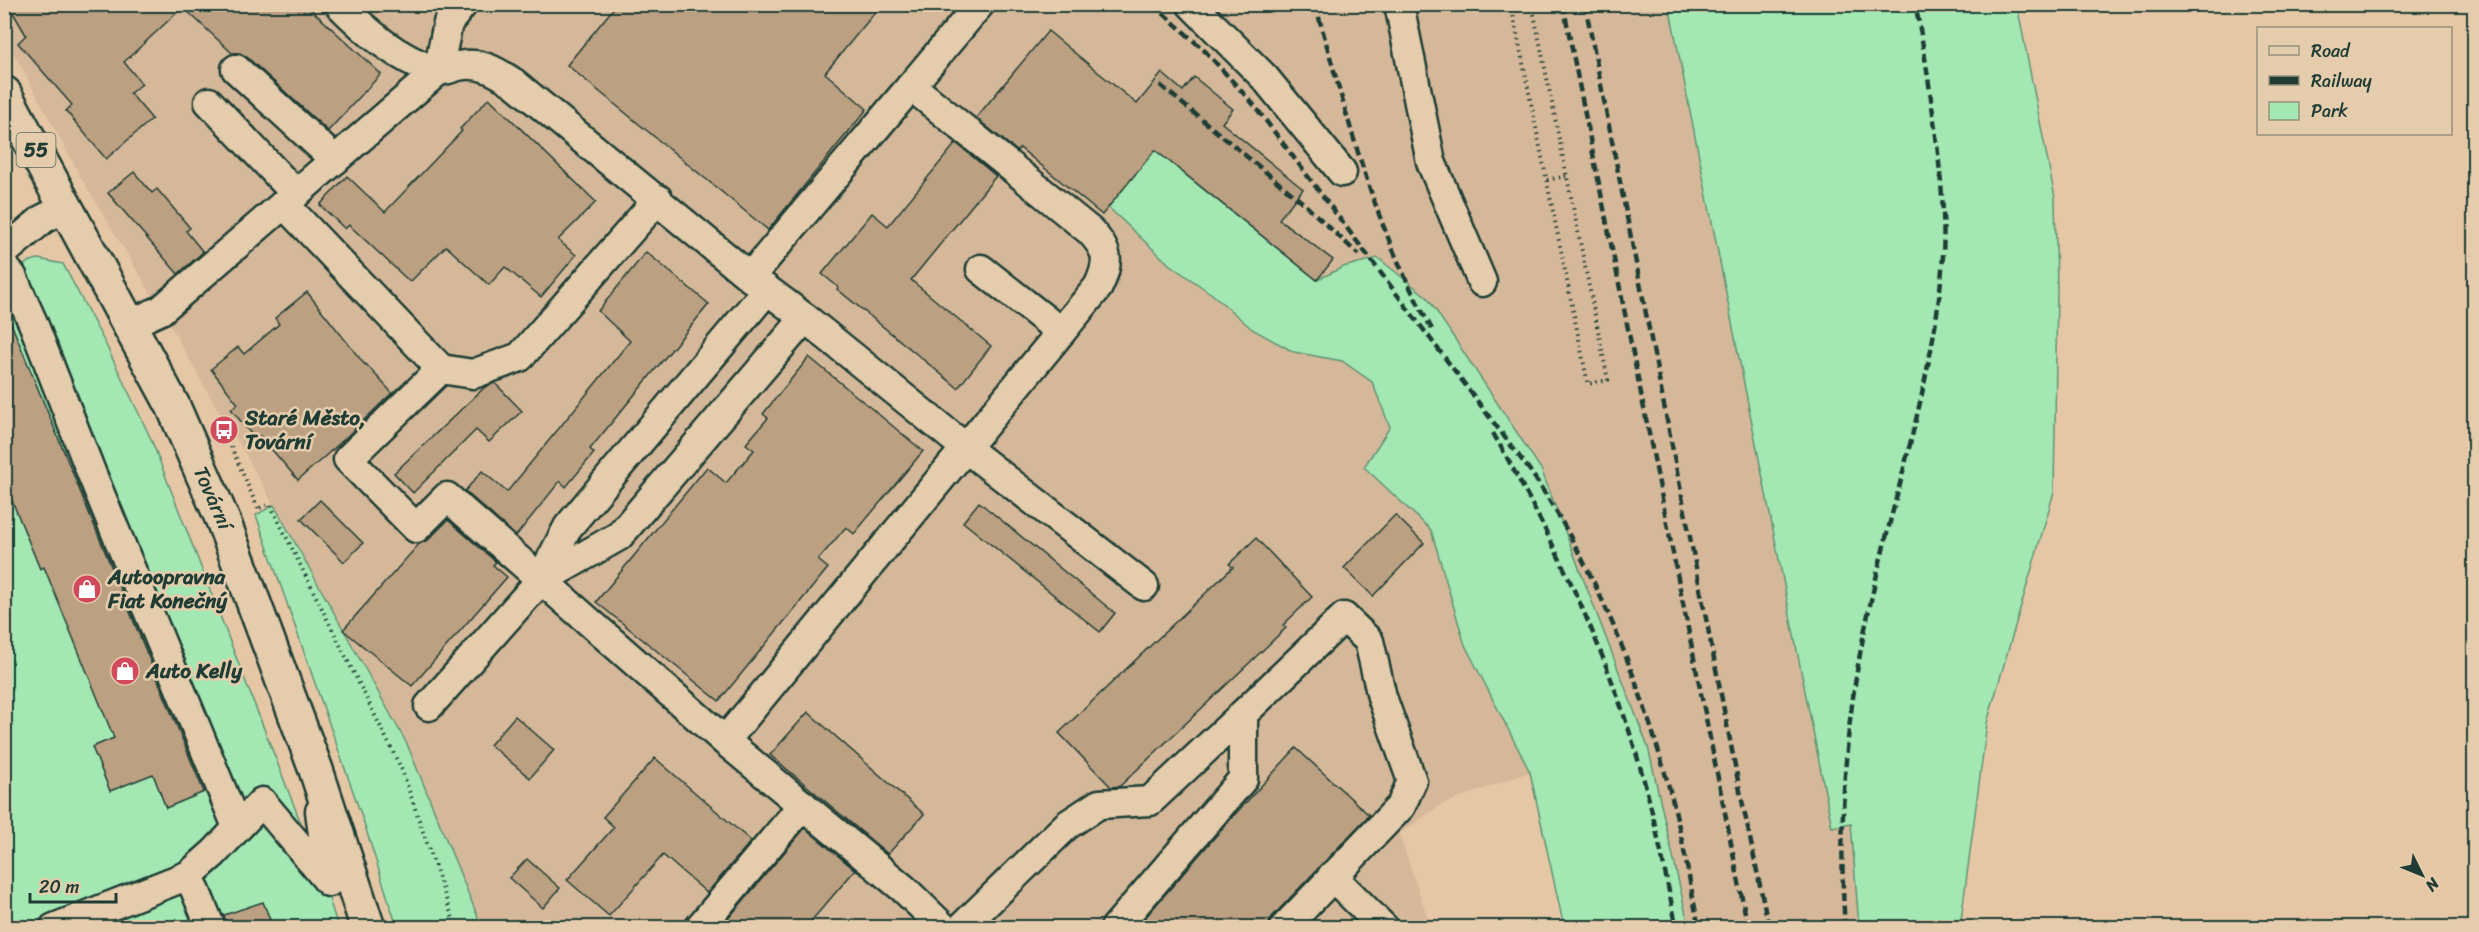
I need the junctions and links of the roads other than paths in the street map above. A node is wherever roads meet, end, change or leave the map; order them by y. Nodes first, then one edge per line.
1 (339, 4) edge
2 (462, 4) edge
3 (980, 4) edge
4 (1191, 4) edge
5 (1399, 4) edge
6 (237, 69) dead end
7 (438, 71) junction
8 (911, 86) junction
9 (4, 93) edge
10 (209, 102) dead end
11 (335, 160) junction
12 (1342, 172) dead end
13 (290, 199) junction
14 (658, 199) junction
15 (67, 207) junction
16 (4, 252) edge
17 (4, 267) edge
18 (981, 269) dead end
19 (1482, 282) dead end
20 (759, 283) junction
21 (805, 318) junction
22 (130, 324) junction
23 (1062, 333) junction
24 (441, 369) junction
25 (967, 449) junction
26 (540, 581) junction
27 (1144, 586) dead end
28 (429, 706) dead end
29 (1242, 714) junction
30 (725, 741) junction
31 (316, 770) junction
32 (803, 805) junction
33 (237, 827) junction
34 (189, 875) junction
35 (1332, 876) junction
36 (111, 917) edge
37 (54, 927) edge
38 (211, 927) edge
39 (368, 927) edge
40 (699, 927) edge
41 (944, 927) edge
42 (961, 927) edge
43 (1115, 927) edge
44 (1284, 927) edge
45 (1384, 927) edge

1 - 7 street
2 - 7 street
3 - 8 street
4 - 12 street
5 - 19 street
6 - 11 street
7 - 11 street
7 - 14 street
8 - 20 street
8 - 23 street
9 - 15 main road, Tovární / 55
10 - 13 street
11 - 13 street
13 - 22 street
13 - 24 street
14 - 20 street
14 - 24 street
15 - 16 street
15 - 22 main road, Tovární / 55
17 - 33 street
18 - 23 street
20 - 21 street
20 - 26 street
21 - 25 street
21 - 26 street
22 - 31 main road, Tovární / 55
23 - 25 street
24 - 26 street
25 - 27 street
25 - 30 street
26 - 28 street
26 - 30 street
29 - 35 street
29 - 42 street
29 - 43 street
30 - 32 street
31 - 33 street
31 - 39 main road, Tovární / 55
32 - 40 street
32 - 41 street
33 - 34 street
34 - 36 street
34 - 38 street
35 - 44 street
35 - 45 street
36 - 37 street

